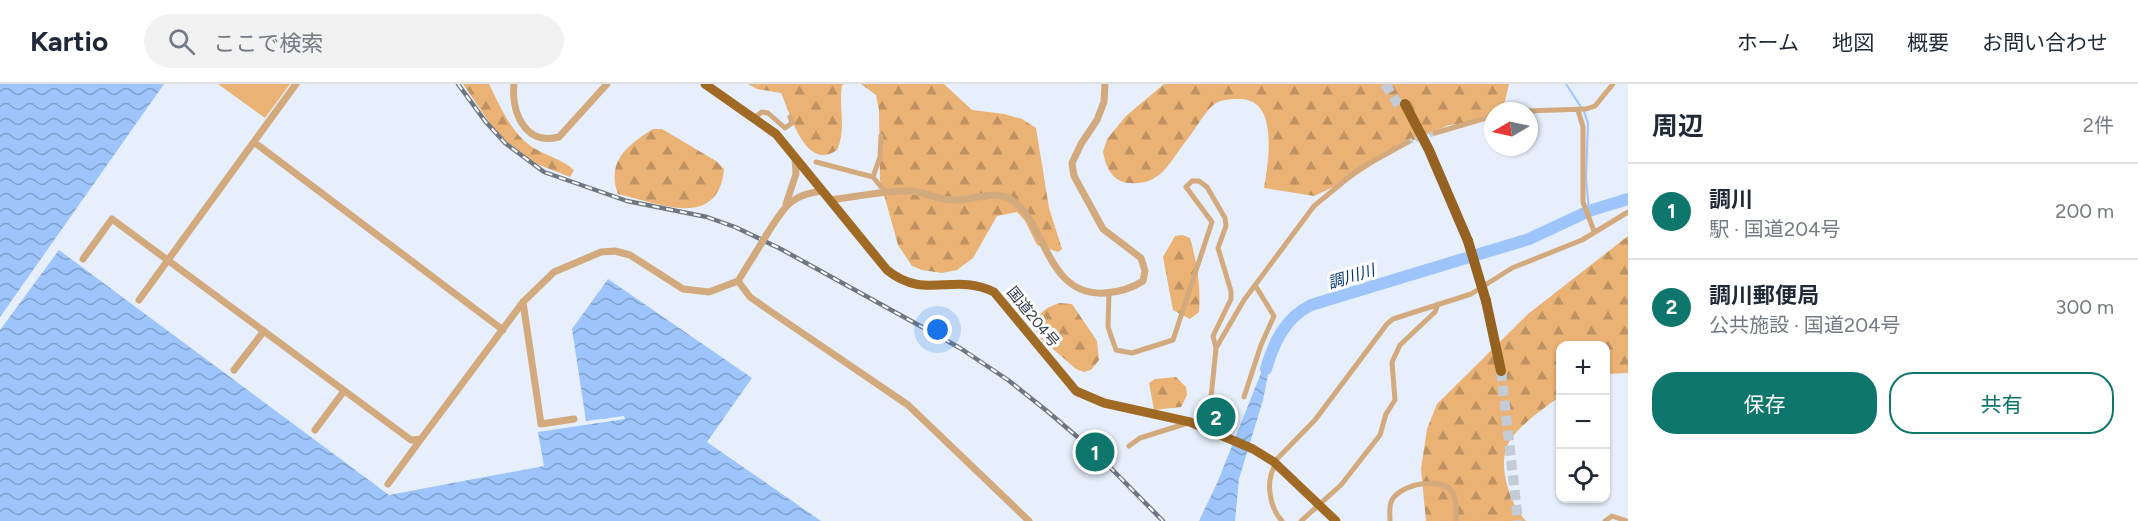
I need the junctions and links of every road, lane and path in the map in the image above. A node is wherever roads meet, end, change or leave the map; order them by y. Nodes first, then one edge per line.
1 (296, 84) edge
2 (514, 84) edge
3 (607, 84) edge
4 (705, 84) edge
5 (1105, 84) edge
6 (1613, 84) edge
7 (1402, 106) tunnel mouth
8 (1581, 110) junction
9 (1538, 111) edge
10 (755, 117) junction
11 (790, 117) dead end
12 (1484, 119) edge
13 (1435, 133) tunnel mouth
14 (881, 136) dead end
15 (254, 142) junction
16 (1407, 142) tunnel mouth
17 (795, 156) junction
18 (816, 162) dead end
19 (873, 177) junction
20 (822, 191) junction
21 (886, 192) junction
22 (830, 200) junction
23 (786, 204) junction
24 (1628, 212) edge
25 (1594, 231) junction
26 (83, 259) dead end
27 (168, 260) junction
28 (738, 281) junction
29 (1255, 285) junction
30 (1109, 292) junction
31 (139, 300) dead end
32 (523, 302) junction
33 (1438, 304) junction
34 (503, 330) junction
35 (264, 331) junction
36 (1216, 348) junction
37 (234, 370) dead end
38 (1498, 372) tunnel mouth
39 (344, 391) junction
40 (1244, 398) dead end
41 (574, 419) dead end
42 (1190, 422) junction
43 (1204, 427) junction
44 (315, 430) dead end
45 (421, 439) junction
46 (1129, 447) dead end
47 (1275, 463) junction
48 (388, 484) dead end
49 (1320, 505) junction
50 (1029, 521) edge
51 (1282, 521) edge
52 (1301, 521) edge
53 (1336, 521) edge
54 (1390, 521) edge
55 (1456, 521) edge
56 (1605, 521) edge
57 (1627, 521) edge

1 - 15 street
2 - 3 street
4 - 10 highway, 国道204号
5 - 30 street
6 - 8 street
7 - 38 highway, bridge
8 - 9 street
8 - 25 street
10 - 11 street
10 - 17 highway, 国道204号
12 - 13 street
14 - 19 street
15 - 27 street
15 - 34 street
16 - 29 street
17 - 20 highway, 国道204号
17 - 23 street
18 - 19 street
19 - 21 street
20 - 22 highway, 国道204号
20 - 23 street
21 - 22 street
21 - 30 street
22 - 42 highway, 国道204号
23 - 28 street, bridge
24 - 25 street
25 - 33 street
26 - 27 street
27 - 31 street
27 - 35 street
28 - 32 street
28 - 50 street
29 - 36 street
29 - 40 street
30 - 36 street
32 - 34 street
32 - 41 street
33 - 47 street
33 - 49 street
34 - 45 street
35 - 37 street
35 - 39 street
36 - 43 street
39 - 44 street
39 - 45 street
42 - 43 highway, 国道204号
42 - 46 street
43 - 47 highway, 国道204号
45 - 48 street
47 - 49 highway, 国道204号
47 - 51 street
49 - 52 street
49 - 53 highway, 国道204号
54 - 55 street
56 - 57 street

